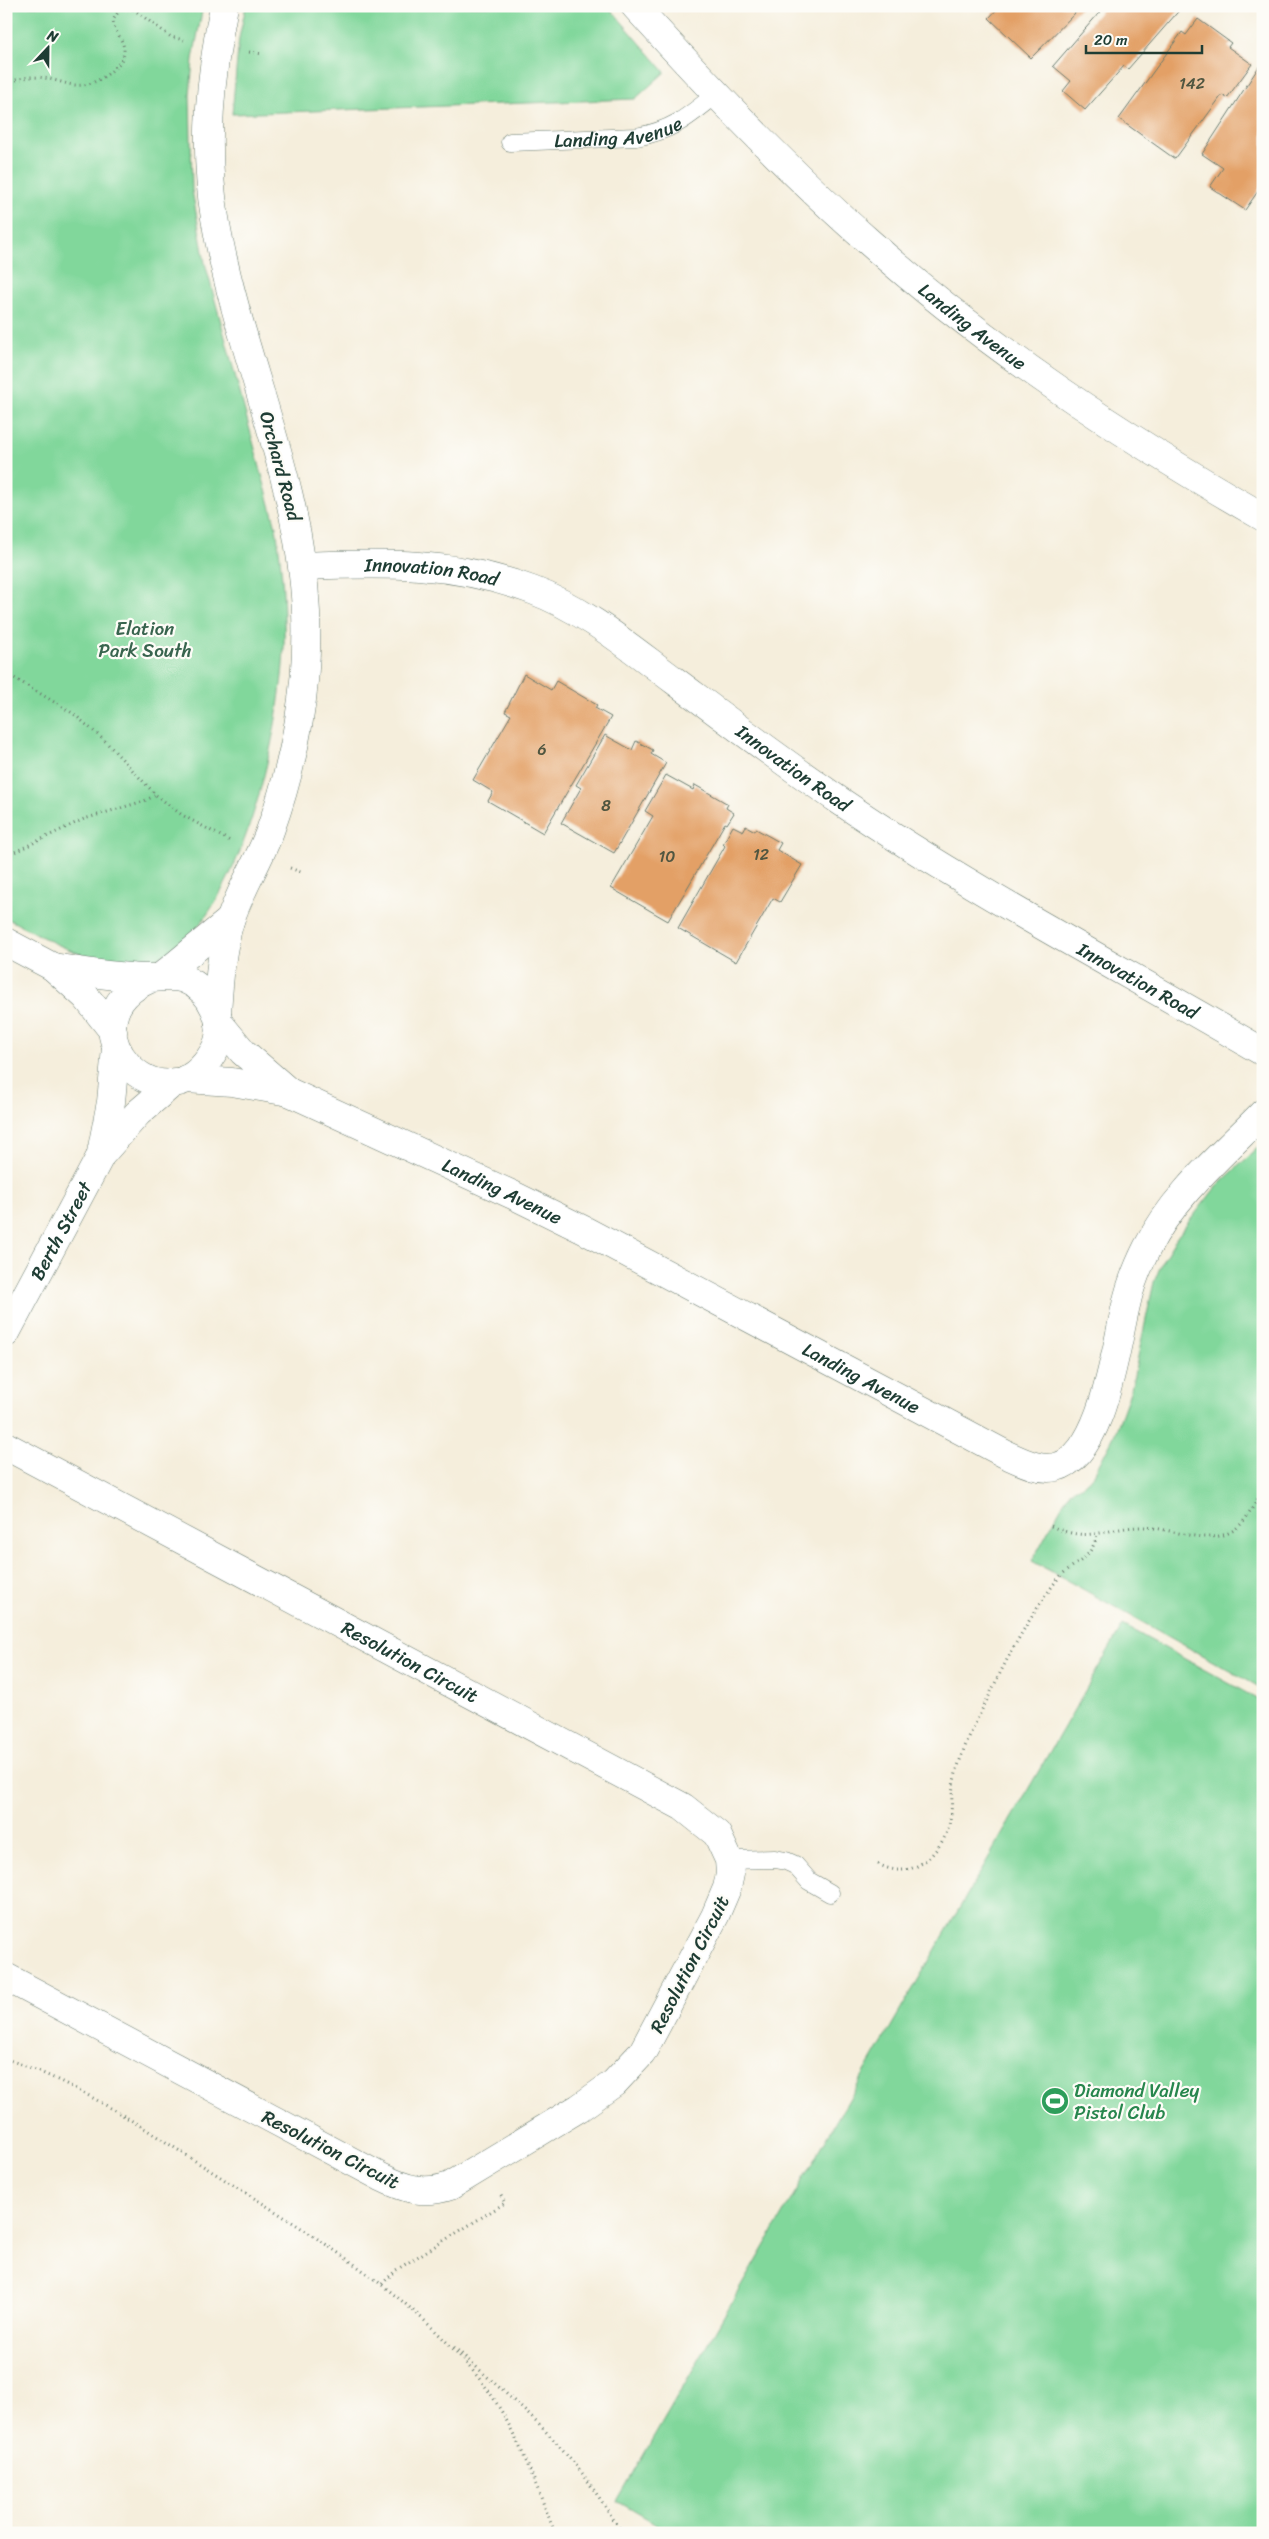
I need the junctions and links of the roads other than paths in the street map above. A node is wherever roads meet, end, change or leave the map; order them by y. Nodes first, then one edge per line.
1 (224, 6) edge
2 (635, 6) edge
3 (715, 95) junction
4 (510, 142) dead end
5 (1263, 517) edge
6 (303, 566) junction
7 (230, 920) junction
8 (6, 942) edge
9 (53, 966) junction
10 (156, 977) junction
11 (218, 1018) junction
12 (114, 1040) junction
13 (1263, 1052) edge
14 (180, 1080) junction
15 (290, 1092) junction
16 (1263, 1113) edge
17 (101, 1155) junction
18 (6, 1333) edge
19 (6, 1446) edge
20 (729, 1860) junction
21 (830, 1893) dead end
22 (6, 1977) edge

1 - 6 street, Orchard Road
2 - 3 street, Landing Avenue
3 - 4 lane, Landing Avenue
3 - 5 street, Landing Avenue
6 - 7 street, Orchard Road
6 - 13 street, Innovation Road
7 - 10 street, Orchard Road
7 - 11 street, Orchard Road
8 - 9 street
9 - 10 street
9 - 12 street
10 - 11 street
10 - 12 street
11 - 14 street
11 - 15 street, Landing Avenue
12 - 14 street
12 - 17 street, Berth Street
14 - 15 street, Landing Avenue
14 - 17 street, Berth Street
15 - 16 street, Landing Avenue
17 - 18 street, Berth Street
19 - 20 street, Resolution Circuit
20 - 21 lane
20 - 22 street, Resolution Circuit

